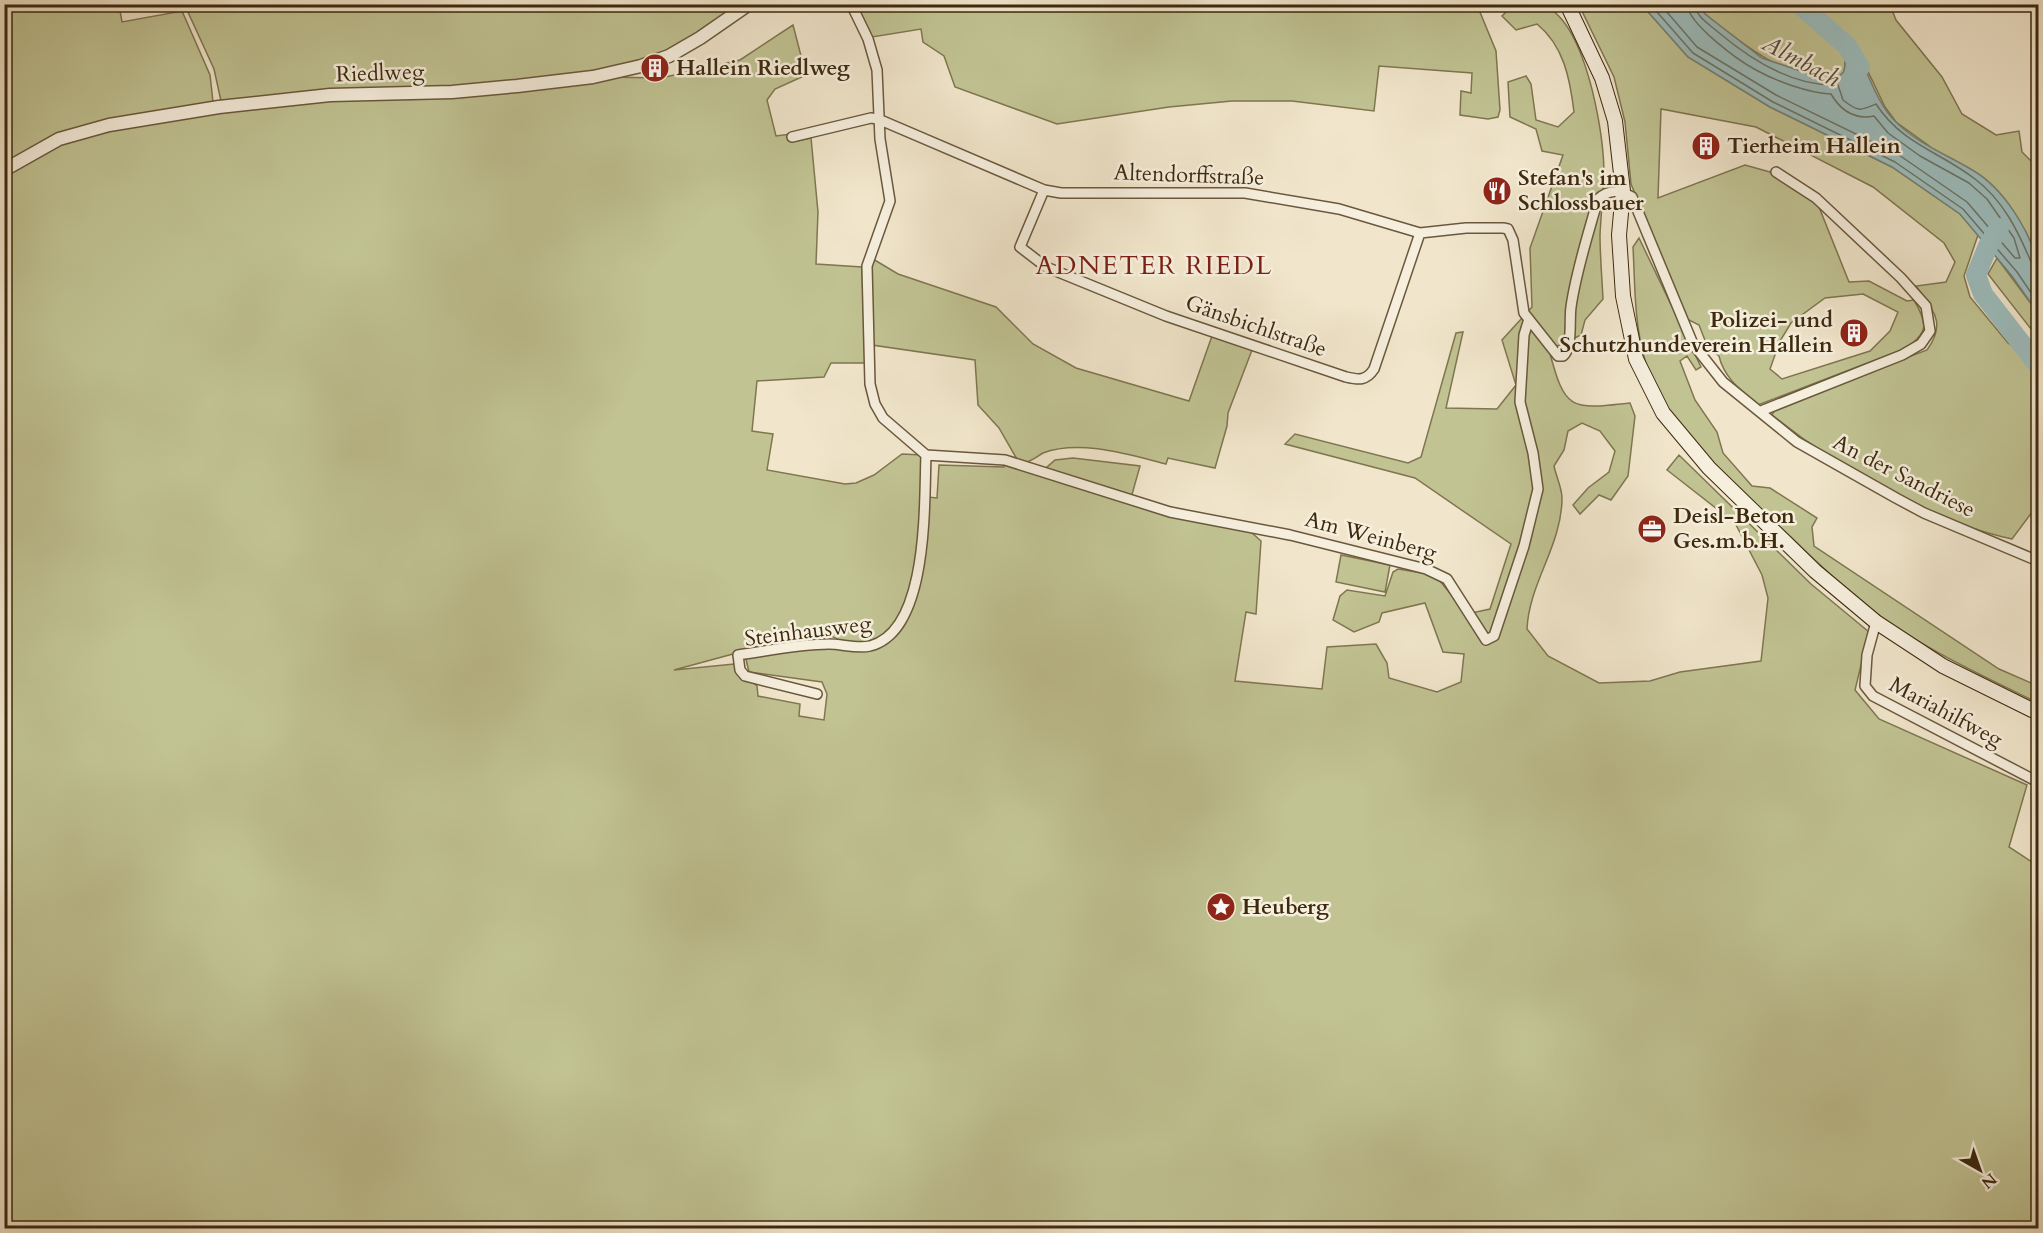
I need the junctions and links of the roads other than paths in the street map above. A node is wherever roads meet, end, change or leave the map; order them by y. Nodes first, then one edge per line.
1 (750, 4) edge
2 (851, 4) edge
3 (1567, 4) edge
4 (878, 119) junction
5 (792, 137) dead end
6 (4, 170) edge
7 (1776, 171) dead end
8 (1044, 190) junction
9 (1623, 191) junction
10 (1420, 233) junction
11 (1528, 322) junction
12 (1761, 411) junction
13 (926, 455) junction
14 (2038, 561) edge
15 (1876, 622) junction
16 (817, 694) dead end
17 (2038, 713) edge
18 (2038, 782) edge

1 - 6 street, Riedlweg
2 - 4 street
3 - 9 main road
4 - 5 street
4 - 8 street, Altendorffstraße
4 - 13 street
7 - 12 street
8 - 10 street, Altendorffstraße
8 - 10 street, Gänsbichlstraße
9 - 11 street
9 - 12 street, An der Sandriese
9 - 15 main road
10 - 11 street, Altendorffstraße
11 - 13 street, Am Weinberg
12 - 14 street, An der Sandriese
13 - 16 street, Steinhausweg
15 - 17 main road
15 - 18 street, Mariahilfweg

